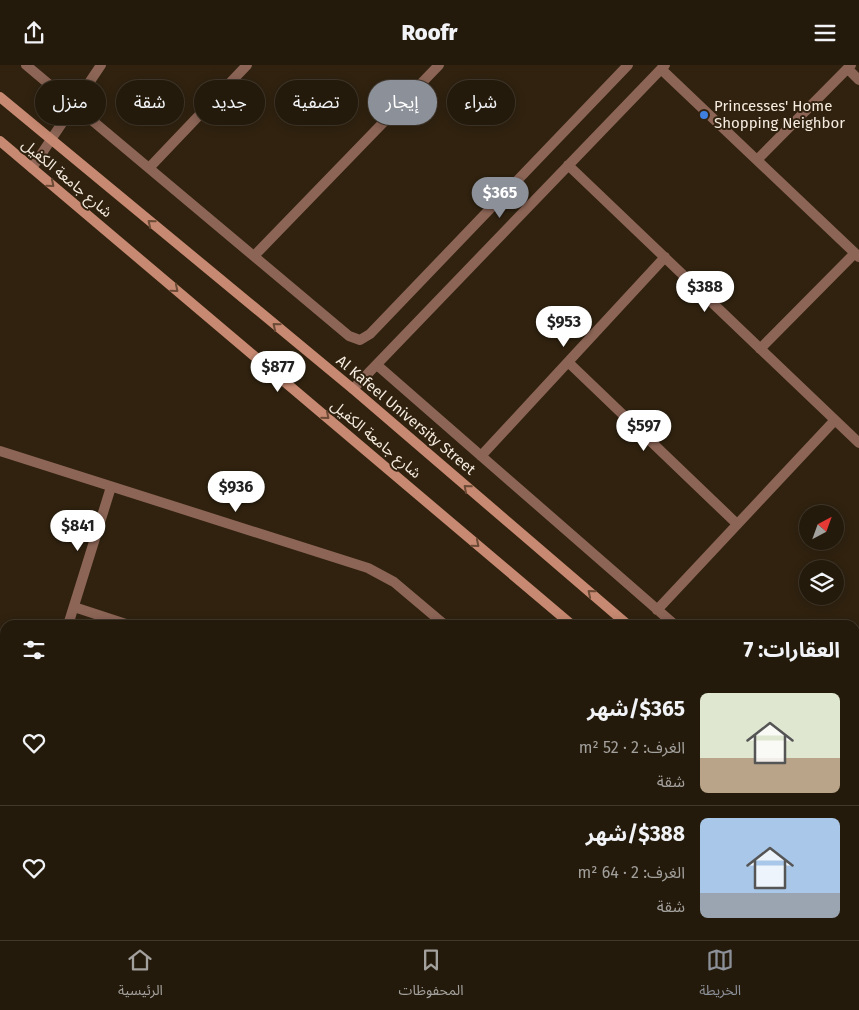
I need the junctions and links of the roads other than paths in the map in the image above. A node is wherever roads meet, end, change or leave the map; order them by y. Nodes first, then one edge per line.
1 (26, 65) edge
2 (101, 65) edge
3 (247, 65) edge
4 (439, 65) edge
5 (628, 65) edge
6 (663, 67) edge
7 (850, 67) edge
8 (44, 80) edge
9 (91, 80) edge
10 (859, 80) edge
11 (0, 97) edge
12 (60, 125) edge
13 (98, 125) edge
14 (50, 140) junction
15 (0, 141) edge
16 (757, 160) junction
17 (568, 165) junction
18 (32, 168) junction
19 (149, 168) junction
20 (857, 255) edge
21 (254, 256) junction
22 (665, 257) junction
23 (760, 349) junction
24 (568, 362) junction
25 (377, 365) junction
26 (353, 389) junction
27 (835, 420) junction
28 (859, 443) edge
29 (0, 451) edge
30 (481, 456) junction
31 (111, 487) junction
32 (737, 525) junction
33 (74, 607) junction
34 (657, 610) junction
35 (70, 620) edge
36 (114, 620) edge
37 (439, 620) edge
38 (566, 620) edge
39 (622, 620) edge
40 (669, 620) edge

1 - 8 street
2 - 9 street
3 - 19 street
4 - 21 street
5 - 21 street
6 - 16 street
6 - 17 street
7 - 10 street
7 - 16 street
11 - 14 main road, Al Kafeel University Street
12 - 14 street
13 - 19 street
14 - 18 street
26 -> 14 main road, Al Kafeel University Street
15 - 18 main road, شارع جامعة الكفيل
16 - 20 street
17 - 22 street
17 - 25 street
18 -> 38 main road, شارع جامعة الكفيل
19 - 21 street
20 - 23 street
22 - 23 street
22 - 24 street
23 - 27 street
24 - 30 street
24 - 32 street
25 - 26 street
25 - 30 street
39 -> 26 main road, Al Kafeel University Street
27 - 28 street
27 - 32 street
29 - 31 street
30 - 34 street
31 - 33 street
31 - 37 street
32 - 34 street
33 - 35 street
33 - 36 street
34 - 40 street

